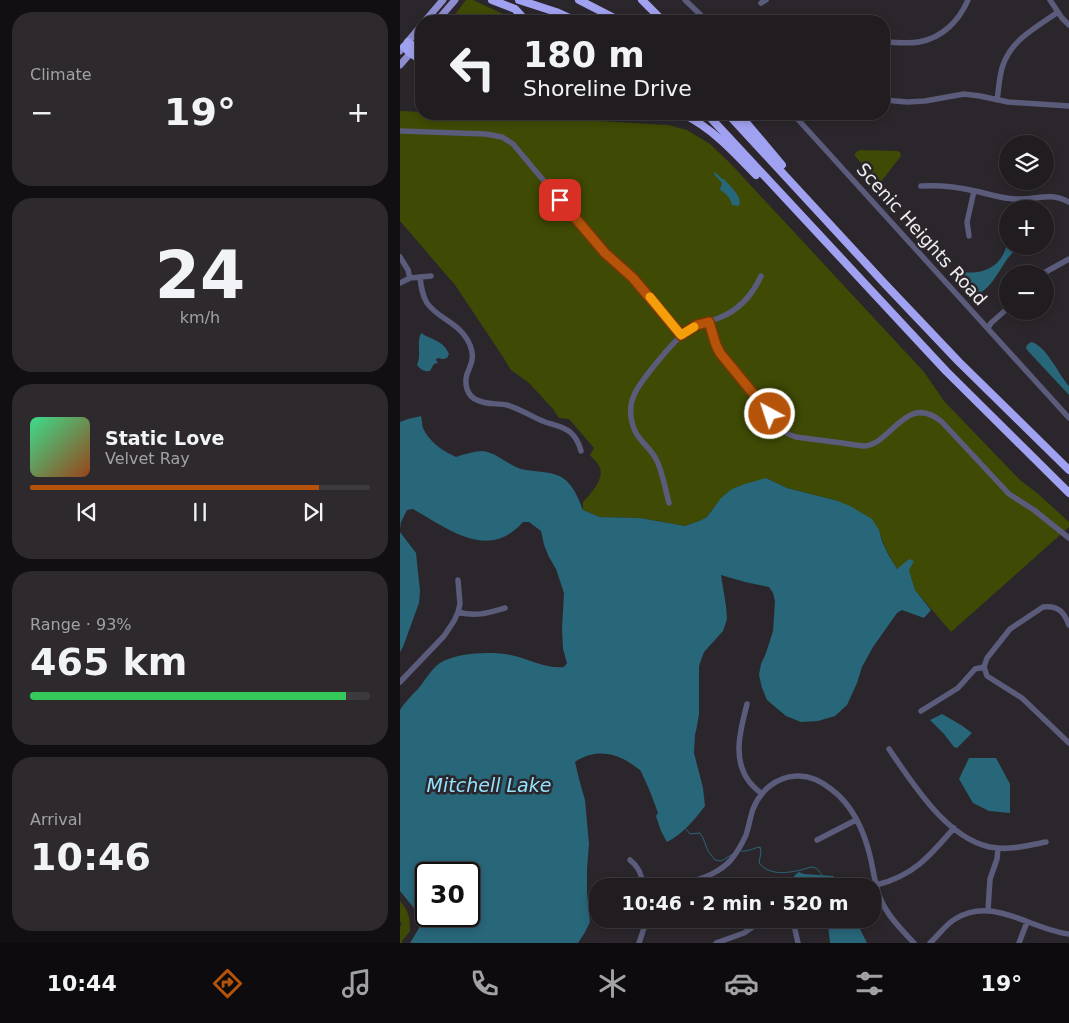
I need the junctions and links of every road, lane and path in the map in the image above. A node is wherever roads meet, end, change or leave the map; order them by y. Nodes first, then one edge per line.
1 (455, 0) edge
2 (492, 0) edge
3 (518, 0) edge
4 (579, 0) edge
5 (642, 0) edge
6 (685, 0) edge
7 (968, 0) edge
8 (1050, 0) edge
9 (441, 2) edge
10 (1058, 12) junction
11 (430, 15) edge
12 (442, 15) edge
13 (520, 15) edge
14 (561, 15) edge
15 (608, 15) edge
16 (658, 15) edge
17 (701, 15) edge
18 (1069, 25) edge
19 (415, 33) edge
20 (890, 42) edge
21 (404, 47) edge
22 (415, 52) edge
23 (400, 65) edge
24 (890, 100) edge
25 (997, 100) junction
26 (1069, 106) edge
27 (693, 120) edge
28 (713, 120) edge
29 (734, 120) edge
30 (744, 120) edge
31 (798, 120) edge
32 (400, 132) edge
33 (921, 186) dead end
34 (974, 190) junction
35 (1069, 202) edge
36 (839, 233) junction
37 (969, 236) dead end
38 (828, 245) junction
39 (400, 257) edge
40 (1069, 259) edge
41 (1054, 266) edge
42 (431, 276) dead end
43 (761, 276) dead end
44 (420, 277) junction
45 (410, 278) junction
46 (400, 283) edge
47 (999, 316) edge
48 (709, 322) junction
49 (988, 328) junction
50 (681, 335) junction
51 (978, 382) junction
52 (1069, 418) edge
53 (580, 451) dead end
54 (1069, 462) edge
55 (1069, 470) edge
56 (1069, 493) edge
57 (669, 503) dead end
58 (1069, 538) edge
59 (458, 580) dead end
60 (505, 608) dead end
61 (458, 612) junction
62 (1069, 625) edge
63 (984, 667) junction
64 (400, 682) edge
65 (747, 704) dead end
66 (921, 711) dead end
67 (1069, 744) edge
68 (889, 749) dead end
69 (762, 794) junction
70 (856, 820) junction
71 (954, 828) junction
72 (817, 840) dead end
73 (1046, 842) dead end
74 (998, 848) junction
75 (630, 860) dead end
76 (642, 878) edge
77 (703, 878) edge
78 (874, 878) edge
79 (881, 884) edge
80 (881, 899) edge
81 (988, 910) junction
82 (1027, 922) junction
83 (644, 928) edge
84 (750, 928) edge
85 (795, 928) edge
86 (1069, 934) edge
87 (640, 943) edge
88 (716, 943) edge
89 (798, 943) edge
90 (914, 943) edge
91 (930, 943) edge
92 (1019, 943) edge

1 - 12 main road
2 - 13 highway
3 - 14 highway
4 - 15 highway
5 - 16 highway
6 - 17 street
7 - 20 street
8 - 10 street
9 - 11 main road
10 - 18 street
10 - 25 street
19 - 21 main road
22 - 23 main road
24 - 25 street
25 - 26 street
27 - 38 highway
28 - 38 highway
29 - 36 highway
30 - 36 highway
31 - 49 street, Scenic Heights Road
32 - 50 street
33 - 34 street
34 - 35 street
34 - 37 street
36 - 51 highway
38 - 56 highway
39 - 45 street
40 - 41 street
42 - 44 street
43 - 48 street
44 - 45 street
44 - 53 street
45 - 46 street
47 - 49 street
48 - 50 street
48 - 58 street
49 - 52 street, Scenic Heights Road
50 - 57 street
51 - 54 highway
51 - 55 highway
59 - 61 street
60 - 61 street
61 - 64 street
62 - 63 street
63 - 66 street
63 - 67 street
65 - 69 street
68 - 71 street
69 - 70 street
69 - 77 street
70 - 72 street
70 - 78 street
71 - 74 street
71 - 79 street
73 - 74 street
74 - 81 street
75 - 76 street
80 - 90 street
81 - 82 street
81 - 91 street
82 - 86 street
82 - 92 street
83 - 87 street
84 - 88 street
85 - 89 street

